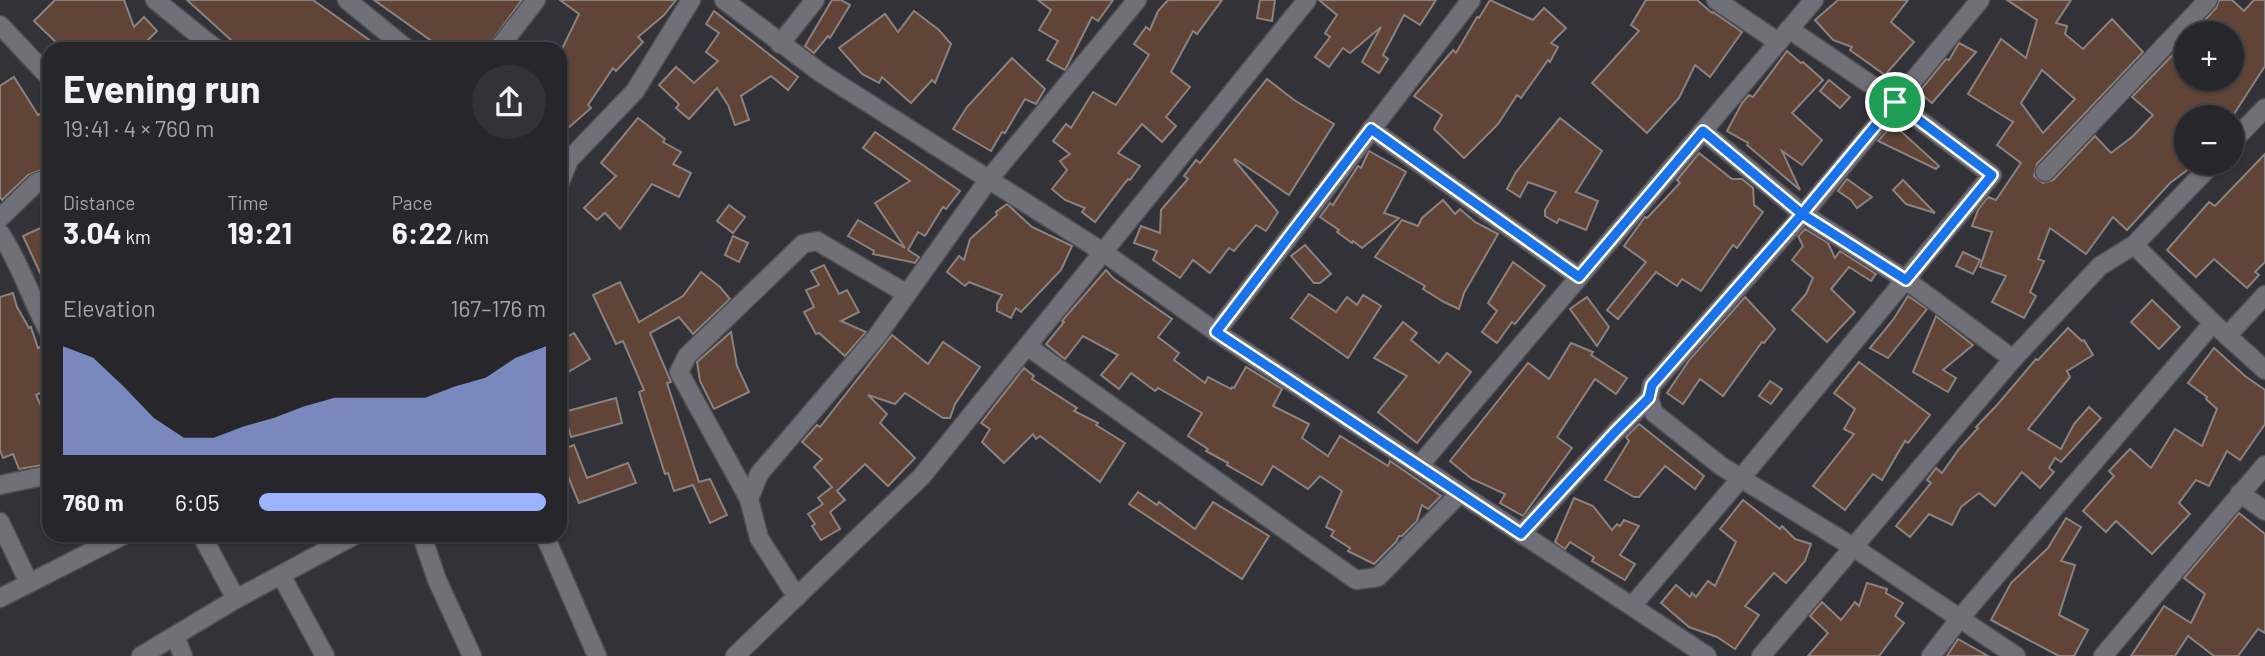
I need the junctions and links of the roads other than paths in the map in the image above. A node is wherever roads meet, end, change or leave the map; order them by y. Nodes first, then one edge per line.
1 (155, 0) edge
2 (347, 0) edge
3 (536, 0) edge
4 (691, 0) edge
5 (724, 0) edge
6 (815, 0) edge
7 (1137, 0) edge
8 (1307, 0) edge
9 (1471, 0) edge
10 (1716, 0) edge
11 (1814, 0) edge
12 (1980, 0) edge
13 (2208, 0) edge
14 (0, 25) edge
15 (1784, 36) junction
16 (207, 42) edge
17 (398, 42) edge
18 (503, 42) edge
19 (780, 44) junction
20 (42, 70) edge
21 (1895, 102) junction
22 (2265, 108) edge
23 (1371, 129) junction
24 (2244, 130) edge
25 (1703, 131) junction
26 (567, 165) edge
27 (2045, 172) dead end
28 (2201, 175) edge
29 (989, 179) junction
30 (42, 181) edge
31 (1802, 214) junction
32 (0, 218) edge
33 (0, 233) edge
34 (2134, 245) junction
35 (1103, 252) junction
36 (1579, 277) junction
37 (1906, 280) junction
38 (907, 294) junction
39 (2265, 295) edge
40 (42, 320) edge
41 (2213, 323) junction
42 (1216, 332) junction
43 (2227, 336) junction
44 (1027, 346) junction
45 (2013, 359) junction
46 (2265, 370) edge
47 (1649, 398) junction
48 (1419, 466) junction
49 (2265, 466) edge
50 (42, 476) edge
51 (1741, 478) junction
52 (0, 485) edge
53 (1460, 493) junction
54 (2240, 493) junction
55 (749, 499) junction
56 (2265, 511) edge
57 (0, 522) edge
58 (1521, 534) junction
59 (110, 542) edge
60 (205, 542) edge
61 (342, 542) edge
62 (424, 542) edge
63 (548, 542) edge
64 (1853, 547) junction
65 (281, 575) junction
66 (29, 583) junction
67 (797, 597) junction
68 (0, 598) edge
69 (236, 599) junction
70 (1632, 606) junction
71 (1960, 618) junction
72 (174, 636) junction
73 (141, 656) edge
74 (183, 656) edge
75 (325, 656) edge
76 (472, 656) edge
77 (597, 656) edge
78 (736, 656) edge
79 (1707, 656) edge
80 (1761, 656) edge
81 (1931, 656) edge
82 (2016, 656) edge
83 (2103, 656) edge

1 - 16 street
2 - 17 street
3 - 18 street
4 - 26 street
5 - 19 street
6 - 19 street
7 - 29 street
8 - 35 street
9 - 23 street
10 - 15 street
11 - 15 street
12 - 21 street
13 - 27 street
14 - 20 street
15 - 21 street
15 - 25 street
19 - 29 street
21 - 31 street
21 - 37 street
22 - 24 street
23 - 36 street
23 - 42 street
25 - 31 street
25 - 36 street
28 - 34 street
29 - 35 street
29 - 38 street
30 - 32 street
31 - 37 street
31 - 47 street
33 - 40 street
34 - 41 street
34 - 45 street
35 - 42 street
35 - 44 street
36 - 48 street
37 - 45 street
37 - 51 street
38 - 55 street
38 - 55 street
39 - 43 street
41 - 43 street
41 - 71 street
42 - 48 street
43 - 46 street
44 - 53 street
44 - 67 street
45 - 64 street
47 - 51 street
47 - 58 street
48 - 53 street
49 - 54 street
50 - 52 street
51 - 64 street
51 - 70 street
53 - 58 street
54 - 56 street
54 - 83 street
55 - 67 street
57 - 66 street
58 - 70 street
59 - 66 street
60 - 69 street
61 - 65 street
62 - 76 street
63 - 77 street
64 - 71 street
64 - 80 street
65 - 69 street
65 - 75 street
66 - 68 street
67 - 78 street
69 - 72 street
70 - 79 street
71 - 81 street
71 - 82 street
72 - 73 street
72 - 74 street

